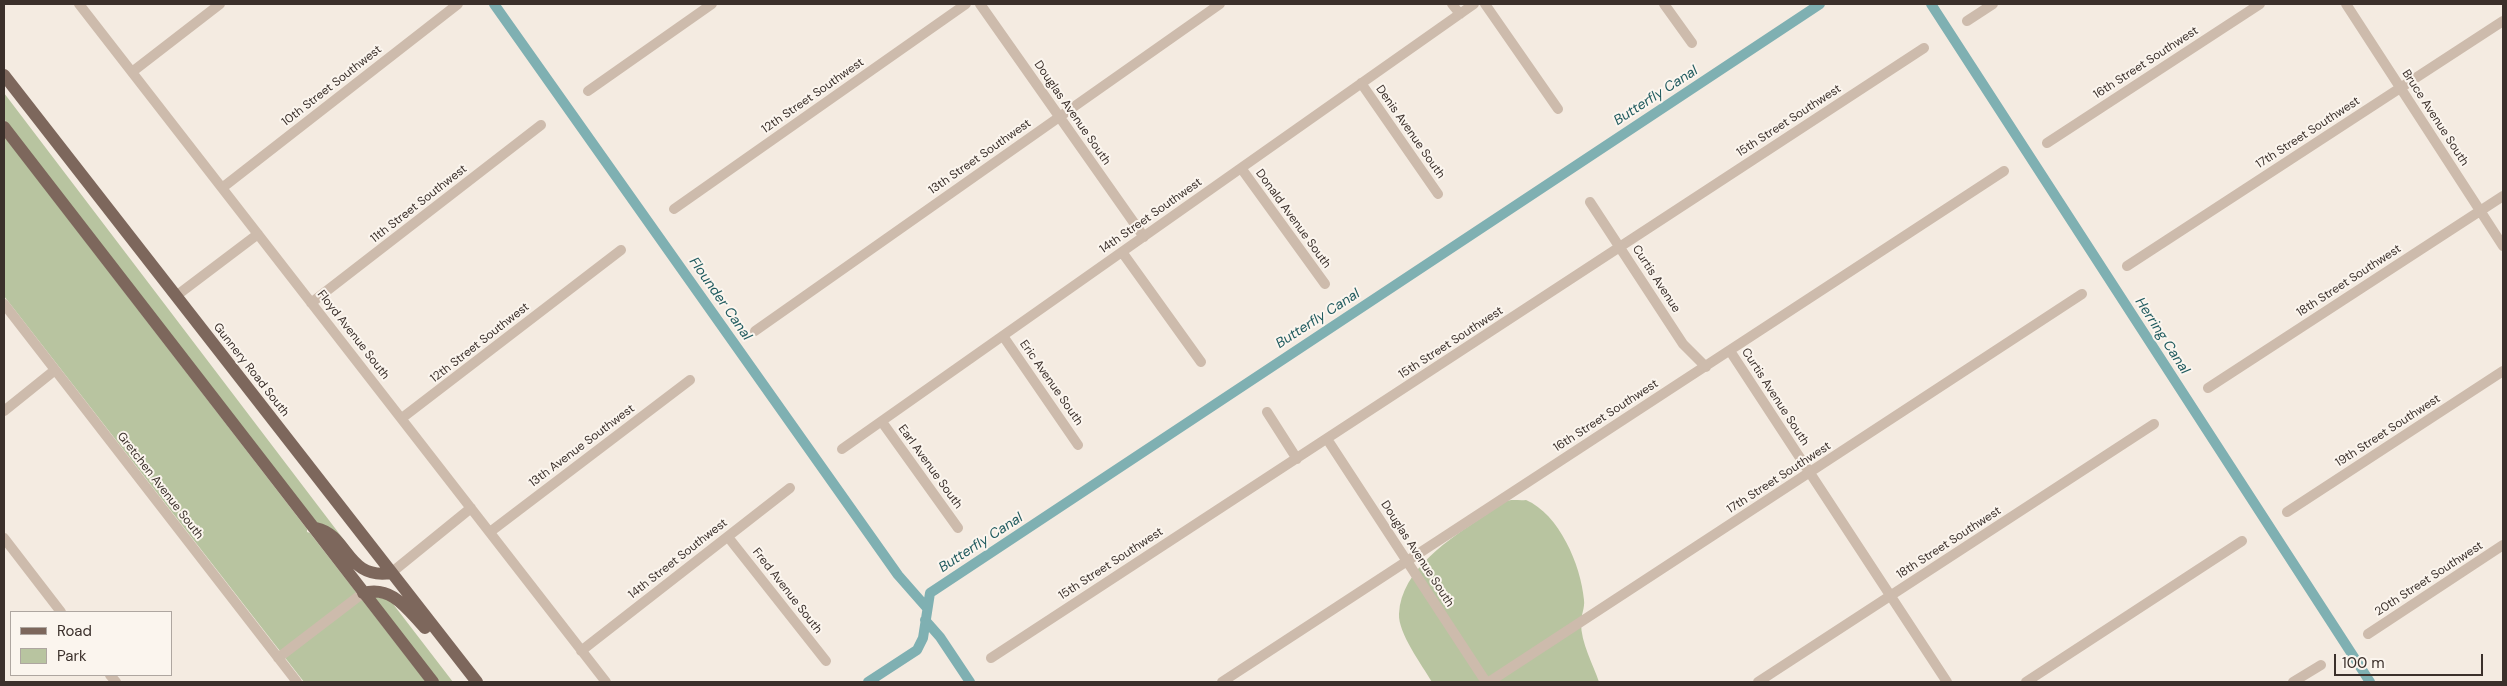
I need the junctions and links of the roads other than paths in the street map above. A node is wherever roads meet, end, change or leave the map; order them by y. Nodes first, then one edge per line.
1 (79, 4) edge
2 (220, 4) edge
3 (458, 4) edge
4 (712, 4) edge
5 (966, 4) edge
6 (980, 4) edge
7 (1220, 4) edge
8 (1452, 4) edge
9 (1474, 4) edge
10 (1485, 4) edge
11 (1664, 4) edge
12 (1993, 4) edge
13 (2260, 4) edge
14 (2346, 4) edge
15 (1460, 14) junction
16 (1967, 21) dead end
17 (2503, 21) edge
18 (1692, 43) dead end
19 (1924, 48) dead end
20 (132, 72) junction
21 (4, 75) edge
22 (1361, 83) junction
23 (2400, 88) junction
24 (588, 91) dead end
25 (1558, 109) dead end
26 (1059, 116) junction
27 (541, 125) dead end
28 (4, 127) edge
29 (2047, 143) dead end
30 (1241, 168) junction
31 (2004, 171) dead end
32 (222, 188) junction
33 (1438, 194) dead end
34 (2503, 196) edge
35 (1590, 202) dead end
36 (674, 209) dead end
37 (2480, 211) junction
38 (258, 234) junction
39 (1144, 237) junction
40 (2503, 246) edge
41 (1619, 247) junction
42 (621, 250) dead end
43 (1122, 252) junction
44 (2127, 266) dead end
45 (1325, 284) dead end
46 (2082, 294) dead end
47 (176, 296) junction
48 (311, 303) junction
49 (4, 304) edge
50 (755, 331) dead end
51 (1002, 336) junction
52 (1730, 351) junction
53 (1200, 362) dead end
54 (1706, 366) junction
55 (55, 370) junction
56 (2503, 371) edge
57 (690, 380) dead end
58 (2208, 388) dead end
59 (4, 411) edge
60 (1266, 412) dead end
61 (402, 418) junction
62 (882, 422) junction
63 (2154, 424) dead end
64 (1327, 439) junction
65 (1078, 445) dead end
66 (842, 449) dead end
67 (1297, 459) junction
68 (1810, 473) junction
69 (790, 488) dead end
70 (471, 508) junction
71 (2287, 512) dead end
72 (313, 528) junction
73 (958, 528) dead end
74 (490, 532) junction
75 (728, 537) junction
76 (4, 538) edge
77 (2242, 541) dead end
78 (2503, 545) edge
79 (1406, 561) junction
80 (391, 573) junction
81 (363, 593) junction
82 (1890, 596) junction
83 (61, 611) edge
84 (437, 631) junction
85 (2368, 634) dead end
86 (581, 651) junction
87 (278, 658) junction
88 (990, 658) dead end
89 (826, 661) dead end
90 (2321, 665) dead end
91 (297, 682) edge
92 (433, 682) edge
93 (477, 682) edge
94 (606, 682) edge
95 (1222, 682) edge
96 (1488, 682) edge
97 (1758, 682) edge
98 (1947, 682) edge
99 (2026, 682) edge
100 (2294, 682) edge

1 - 20 street, Floyd Avenue South
2 - 20 street
3 - 32 street, 10th Street Southwest
4 - 24 street
5 - 36 street, 12th Street Southwest
6 - 26 street, Douglas Avenue South
7 - 26 street, 13th Street Southwest
8 - 15 street
9 - 15 street, 14th Street Southwest
10 - 25 street
11 - 18 street
12 - 16 street
13 - 29 street, 16th Street Southwest
14 - 23 street, Bruce Avenue South
15 - 22 street, 14th Street Southwest
17 - 23 street, 17th Street Southwest
19 - 41 street, 15th Street Southwest
20 - 32 street, Floyd Avenue South
21 - 47 main road, Gunnery Road South
22 - 30 street, 14th Street Southwest
22 - 33 street, Denis Avenue South
23 - 37 street, Bruce Avenue South
23 - 44 street, 17th Street Southwest
26 - 39 street, Douglas Avenue South
26 - 50 street, 13th Street Southwest
27 - 48 street, 11th Street Southwest
28 - 72 main road
30 - 39 street, 14th Street Southwest
30 - 45 street, Donald Avenue South
31 - 52 street, 16th Street Southwest
32 - 38 street, Floyd Avenue South
34 - 37 street, 18th Street Southwest
35 - 41 street, Curtis Avenue
37 - 40 street, Bruce Avenue South
37 - 58 street, 18th Street Southwest
38 - 47 street
38 - 48 street, Floyd Avenue South
39 - 43 street, 14th Street Southwest
41 - 54 street, Curtis Avenue
41 - 64 street, 15th Street Southwest
42 - 61 street, 12th Street Southwest
43 - 51 street, 14th Street Southwest
43 - 53 street
46 - 68 street, 17th Street Southwest
47 - 80 main road, Gunnery Road South
48 - 61 street, Floyd Avenue South
49 - 55 street, Gretchen Avenue South
51 - 62 street, 14th Street Southwest
51 - 65 street, Eric Avenue South
52 - 54 street, 16th Street Southwest
52 - 68 street, Curtis Avenue South
54 - 79 street, 16th Street Southwest
55 - 59 street
55 - 87 street, Gretchen Avenue South
56 - 71 street, 19th Street Southwest
57 - 74 street, 13th Avenue Southwest
60 - 67 street
61 - 70 street, Floyd Avenue South
62 - 66 street, 14th Street Southwest
62 - 73 street, Earl Avenue South
63 - 82 street, 18th Street Southwest
64 - 67 street, 15th Street Southwest
64 - 79 street, Douglas Avenue South
67 - 88 street, 15th Street Southwest
68 - 82 street, Curtis Avenue South
68 - 96 street, 17th Street Southwest
69 - 75 street, 14th Street Southwest
70 - 74 street, Floyd Avenue South
70 - 80 street
72 - 80 main road
72 - 81 main road
74 - 86 street, Floyd Avenue South
75 - 86 street, 14th Street Southwest
75 - 89 street, Fred Avenue South
76 - 83 street
77 - 99 street
78 - 85 street, 20th Street Southwest
79 - 95 street, 16th Street Southwest
79 - 96 street, Douglas Avenue South
80 - 84 main road, Gunnery Road South
81 - 84 main road
81 - 87 street
81 - 92 main road
82 - 97 street, 18th Street Southwest
82 - 98 street, Curtis Avenue South
84 - 93 main road, Gunnery Road South
86 - 94 street, Floyd Avenue South
87 - 91 street, Gretchen Avenue South
90 - 100 street

